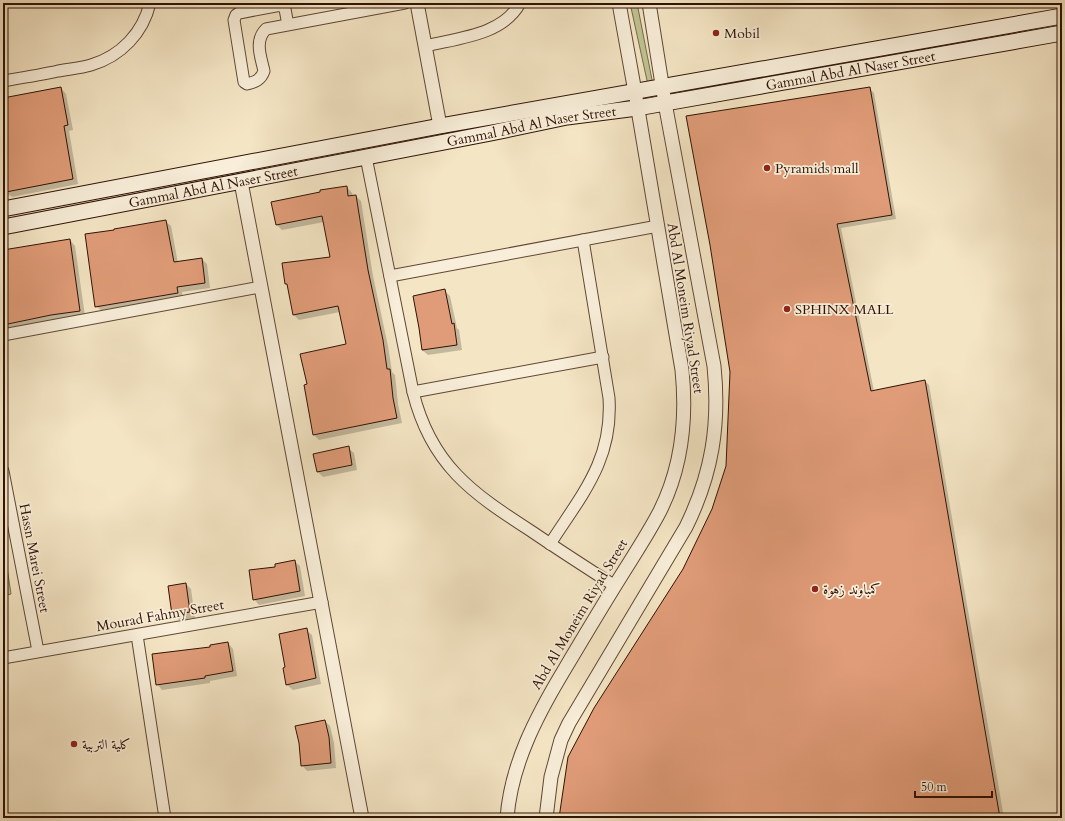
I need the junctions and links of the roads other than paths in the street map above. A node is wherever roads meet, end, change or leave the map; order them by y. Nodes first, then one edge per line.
1 (150, 3) edge
2 (406, 3) edge
3 (417, 3) edge
4 (520, 3) edge
5 (618, 3) edge
6 (649, 3) edge
7 (1062, 16) edge
8 (288, 25) junction
9 (1062, 33) edge
10 (426, 46) junction
11 (3, 81) edge
12 (663, 87) junction
13 (635, 92) junction
14 (665, 103) junction
15 (637, 108) junction
16 (440, 126) junction
17 (366, 157) junction
18 (241, 182) junction
19 (3, 209) edge
20 (658, 226) junction
21 (3, 227) edge
22 (583, 240) junction
23 (390, 276) junction
24 (260, 287) junction
25 (3, 335) edge
26 (603, 357) junction
27 (413, 392) junction
28 (3, 471) edge
29 (550, 544) junction
30 (615, 586) junction
31 (322, 602) junction
32 (137, 635) junction
33 (38, 651) junction
34 (3, 658) edge
35 (166, 818) edge
36 (362, 818) edge
37 (508, 818) edge
38 (546, 818) edge

1 - 11 street
2 - 8 street
3 - 10 street
4 - 10 street
5 - 13 street, Abd Al Moneim Riyad Street
6 - 12 street, Abd Al Moneim Riyad Street
7 - 12 main road, Gammal Abd Al Naser Street
8 - 8 street
9 - 14 main road, Gammal Abd Al Naser Street
10 - 16 street
12 - 13 main road, Gammal Abd Al Naser Street
12 - 14 street, Abd Al Moneim Riyad Street
13 - 15 street, Abd Al Moneim Riyad Street
13 - 16 main road, Gammal Abd Al Naser Street
14 - 15 main road, Gammal Abd Al Naser Street
14 - 38 street, Abd Al Moneim Riyad Street
15 - 17 main road, Gammal Abd Al Naser Street
15 - 20 street, Abd Al Moneim Riyad Street
16 - 19 main road, Gammal Abd Al Naser Street
17 - 18 main road, Gammal Abd Al Naser Street
17 - 23 street
18 - 21 main road, Gammal Abd Al Naser Street
18 - 24 street
20 - 22 street
20 - 30 street, Abd Al Moneim Riyad Street
22 - 23 street
22 - 26 street
23 - 27 street
24 - 25 street
24 - 31 street
26 - 27 street
26 - 29 street
27 - 29 street
28 - 33 street, Hassn Marei Street
29 - 30 street
30 - 37 street, Abd Al Moneim Riyad Street
31 - 32 street, Mourad Fahmy Street
31 - 36 street
32 - 33 street, Mourad Fahmy Street
32 - 35 street
33 - 34 street, Mourad Fahmy Street

